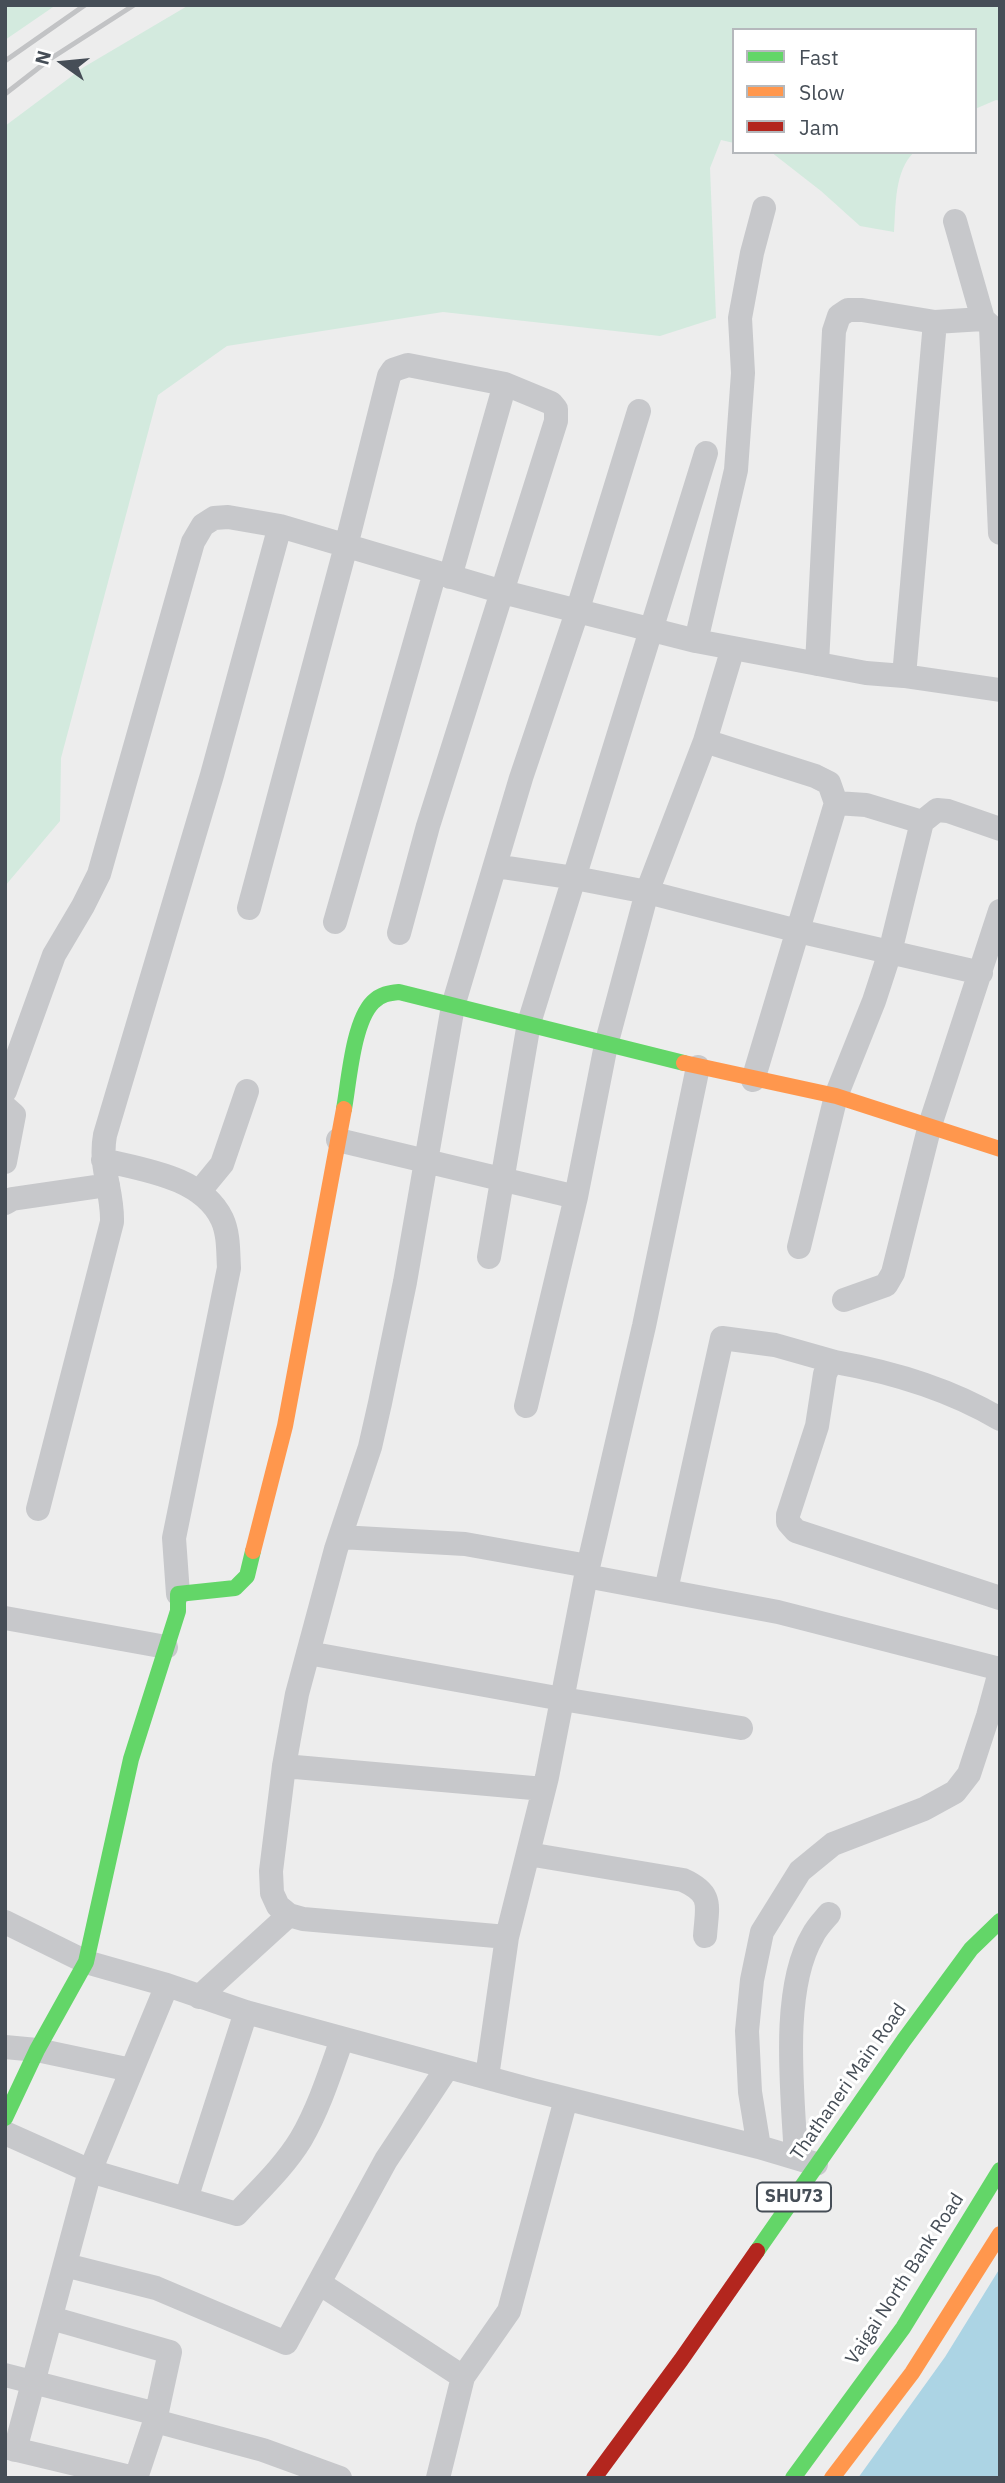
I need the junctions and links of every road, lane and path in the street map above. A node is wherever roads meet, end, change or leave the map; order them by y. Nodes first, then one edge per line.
1 (764, 208) dead end
2 (954, 221) dead end
3 (935, 322) junction
4 (991, 327) edge
5 (505, 384) junction
6 (639, 411) dead end
7 (706, 453) dead end
8 (999, 521) edge
9 (280, 526) junction
10 (346, 546) junction
11 (443, 574) junction
12 (503, 592) junction
13 (577, 612) junction
14 (652, 630) junction
15 (696, 641) junction
16 (733, 648) junction
17 (817, 664) junction
18 (904, 676) junction
19 (1000, 690) edge
20 (705, 741) junction
21 (836, 803) junction
22 (922, 822) junction
23 (1000, 829) edge
24 (495, 866) junction
25 (575, 878) junction
26 (647, 892) junction
27 (249, 908) dead end
28 (1000, 911) edge
29 (335, 922) dead end
30 (797, 931) junction
31 (399, 933) dead end
32 (890, 951) junction
33 (981, 973) junction
34 (453, 1006) junction
35 (529, 1023) junction
36 (606, 1045) junction
37 (698, 1067) junction
38 (753, 1080) junction
39 (247, 1090) dead end
40 (5, 1091) edge
41 (836, 1096) junction
42 (5, 1107) edge
43 (930, 1125) junction
44 (338, 1140) junction
45 (1000, 1149) edge
46 (103, 1160) junction
47 (426, 1161) junction
48 (5, 1162) edge
49 (502, 1180) junction
50 (108, 1185) junction
51 (199, 1192) junction
52 (576, 1197) junction
53 (5, 1203) edge
54 (799, 1247) dead end
55 (489, 1257) dead end
56 (844, 1300) dead end
57 (835, 1362) junction
58 (526, 1406) dead end
59 (1000, 1419) edge
60 (38, 1509) dead end
61 (340, 1537) junction
62 (587, 1571) junction
63 (666, 1590) junction
64 (178, 1594) junction
65 (1000, 1598) edge
66 (5, 1618) edge
67 (166, 1647) junction
68 (307, 1653) junction
69 (1000, 1670) edge
70 (562, 1699) junction
71 (741, 1728) dead end
72 (284, 1766) junction
73 (544, 1789) junction
74 (528, 1854) junction
75 (830, 1914) dead end
76 (289, 1915) junction
77 (1000, 1921) edge
78 (5, 1922) edge
79 (705, 1936) dead end
80 (507, 1937) junction
81 (86, 1962) junction
82 (166, 1985) junction
83 (199, 1997) junction
84 (246, 2012) junction
85 (342, 2039) junction
86 (5, 2047) edge
87 (37, 2050) junction
88 (447, 2068) junction
89 (131, 2070) junction
90 (487, 2077) junction
91 (566, 2099) junction
92 (5, 2118) edge
93 (5, 2133) edge
94 (759, 2147) junction
95 (806, 2161) junction
96 (1000, 2170) edge
97 (90, 2171) junction
98 (186, 2199) junction
99 (1000, 2234) edge
100 (65, 2265) junction
101 (318, 2283) junction
102 (51, 2318) junction
103 (5, 2375) edge
104 (463, 2377) junction
105 (34, 2381) junction
106 (156, 2417) junction
107 (10, 2449) edge
108 (135, 2478) edge
109 (340, 2478) edge
110 (438, 2478) edge
111 (594, 2478) edge
112 (793, 2478) edge
113 (832, 2478) edge

1 - 15 street
2 - 4 street
3 - 4 street
3 - 17 street
3 - 18 street
4 - 8 street
5 - 10 street
5 - 11 street
5 - 12 street
6 - 13 street
7 - 14 street
9 - 10 street
9 - 40 street
9 - 46 street
10 - 11 street
10 - 27 street
11 - 12 street
11 - 29 street
12 - 13 street
12 - 31 street
13 - 14 street
13 - 24 street
14 - 15 street
14 - 25 street
15 - 16 street
16 - 17 street
16 - 20 street
17 - 18 street
18 - 19 street
20 - 21 street
20 - 26 street
21 - 22 street
21 - 30 street
22 - 23 street
22 - 32 street
24 - 25 street
24 - 34 street
25 - 26 street
25 - 35 street
26 - 30 street
26 - 36 street
28 - 33 street
30 - 32 street
30 - 38 street
32 - 33 street
32 - 41 street
33 - 43 street
34 - 35 street
34 - 44 street
34 - 47 street
35 - 36 street
35 - 49 street
36 - 37 street
36 - 52 street
37 - 38 street
37 - 62 street
38 - 41 street
39 - 51 street
41 - 43 street
41 - 54 street
42 - 48 street
43 - 45 street
43 - 56 street
44 - 47 street
44 - 64 street
46 - 50 street
46 - 51 street
47 - 49 street
47 - 61 street
49 - 52 street
49 - 55 street
50 - 53 street
50 - 60 street
51 - 64 street
52 - 58 street
57 - 59 street
57 - 63 street
57 - 65 street
61 - 62 street
61 - 68 street
62 - 63 street
62 - 70 street
63 - 69 street
64 - 67 street
66 - 67 street
67 - 81 street
68 - 70 street
68 - 72 street
69 - 94 street
70 - 71 street
70 - 73 street
72 - 73 street
72 - 76 street
73 - 74 street
74 - 79 street
74 - 80 street
75 - 95 street
76 - 80 street
76 - 83 street
77 - 95 street, Thathaneri Main Road / SHU73
78 - 81 street
80 - 90 street
81 - 82 street
81 - 87 street
82 - 83 street
82 - 89 street
83 - 84 street
84 - 85 street
84 - 98 street
85 - 88 street
85 - 98 street
86 - 87 street
87 - 89 street
87 - 92 street
88 - 90 street
88 - 101 street
89 - 97 street
90 - 91 street
91 - 94 street
91 - 104 street
93 - 97 street
94 - 95 street
95 - 111 street, Thathaneri Main Road / SHU73
96 - 112 street, Vaigai North Bank Road
97 - 98 street
97 - 100 street
99 - 113 street
100 - 101 street
100 - 102 street
101 - 104 street
102 - 105 street
102 - 106 street
103 - 105 street
104 - 110 street
105 - 106 street
105 - 107 street
106 - 108 street
106 - 109 street
107 - 108 street

